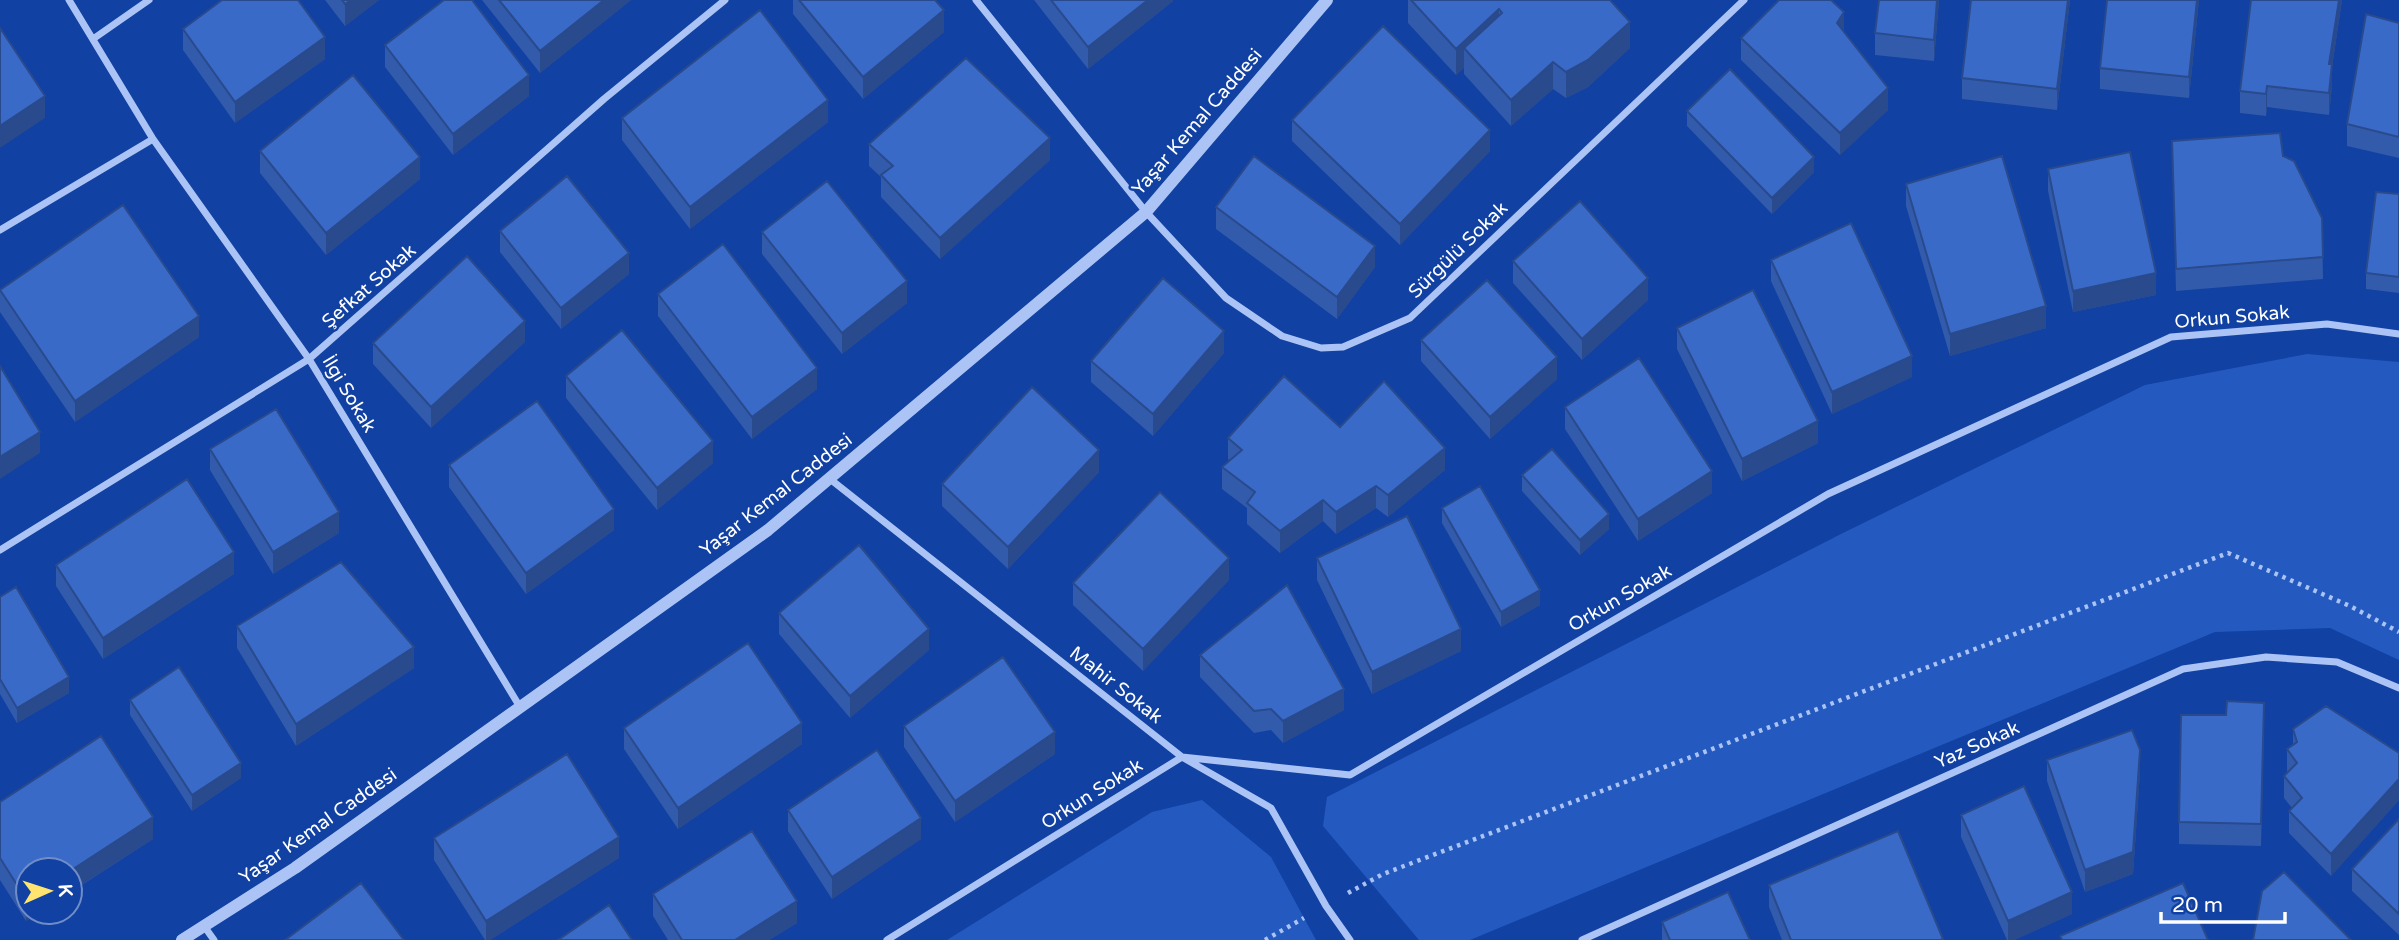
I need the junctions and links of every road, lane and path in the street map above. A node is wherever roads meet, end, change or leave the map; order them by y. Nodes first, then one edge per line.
1 (69, 0) edge
2 (149, 0) edge
3 (725, 0) edge
4 (976, 0) edge
5 (1327, 0) edge
6 (1744, 0) edge
7 (93, 39) junction
8 (153, 139) junction
9 (1146, 212) junction
10 (0, 230) edge
11 (2399, 334) edge
12 (310, 359) junction
13 (830, 479) junction
14 (0, 550) edge
15 (2399, 632) edge
16 (2399, 688) edge
17 (520, 707) junction
18 (1182, 757) junction
19 (1326, 906) junction
20 (204, 926) junction
21 (182, 940) edge
22 (214, 940) edge
23 (887, 940) edge
24 (1265, 940) edge
25 (1350, 940) edge
26 (1582, 940) edge

1 - 7 street, İlgi Sokak
2 - 7 street
3 - 12 street, Şefkat Sokak
4 - 9 street, Sürgülü Sokak
5 - 9 street, Yaşar Kemal Caddesi
6 - 9 street, Sürgülü Sokak
7 - 8 street, İlgi Sokak
8 - 10 street
8 - 12 street, İlgi Sokak
9 - 13 street, Yaşar Kemal Caddesi
11 - 18 street, Orkun Sokak
12 - 14 street, Şefkat Sokak
12 - 17 street, İlgi Sokak
13 - 17 street, Yaşar Kemal Caddesi
13 - 18 street, Mahir Sokak
15 - 19 path
16 - 26 street, Yaz Sokak
17 - 20 street, Yaşar Kemal Caddesi
18 - 19 street, Mahir Sokak
18 - 23 street, Orkun Sokak
19 - 24 path
19 - 25 street, Mahir Sokak
20 - 21 street, Yaşar Kemal Caddesi
20 - 22 street

